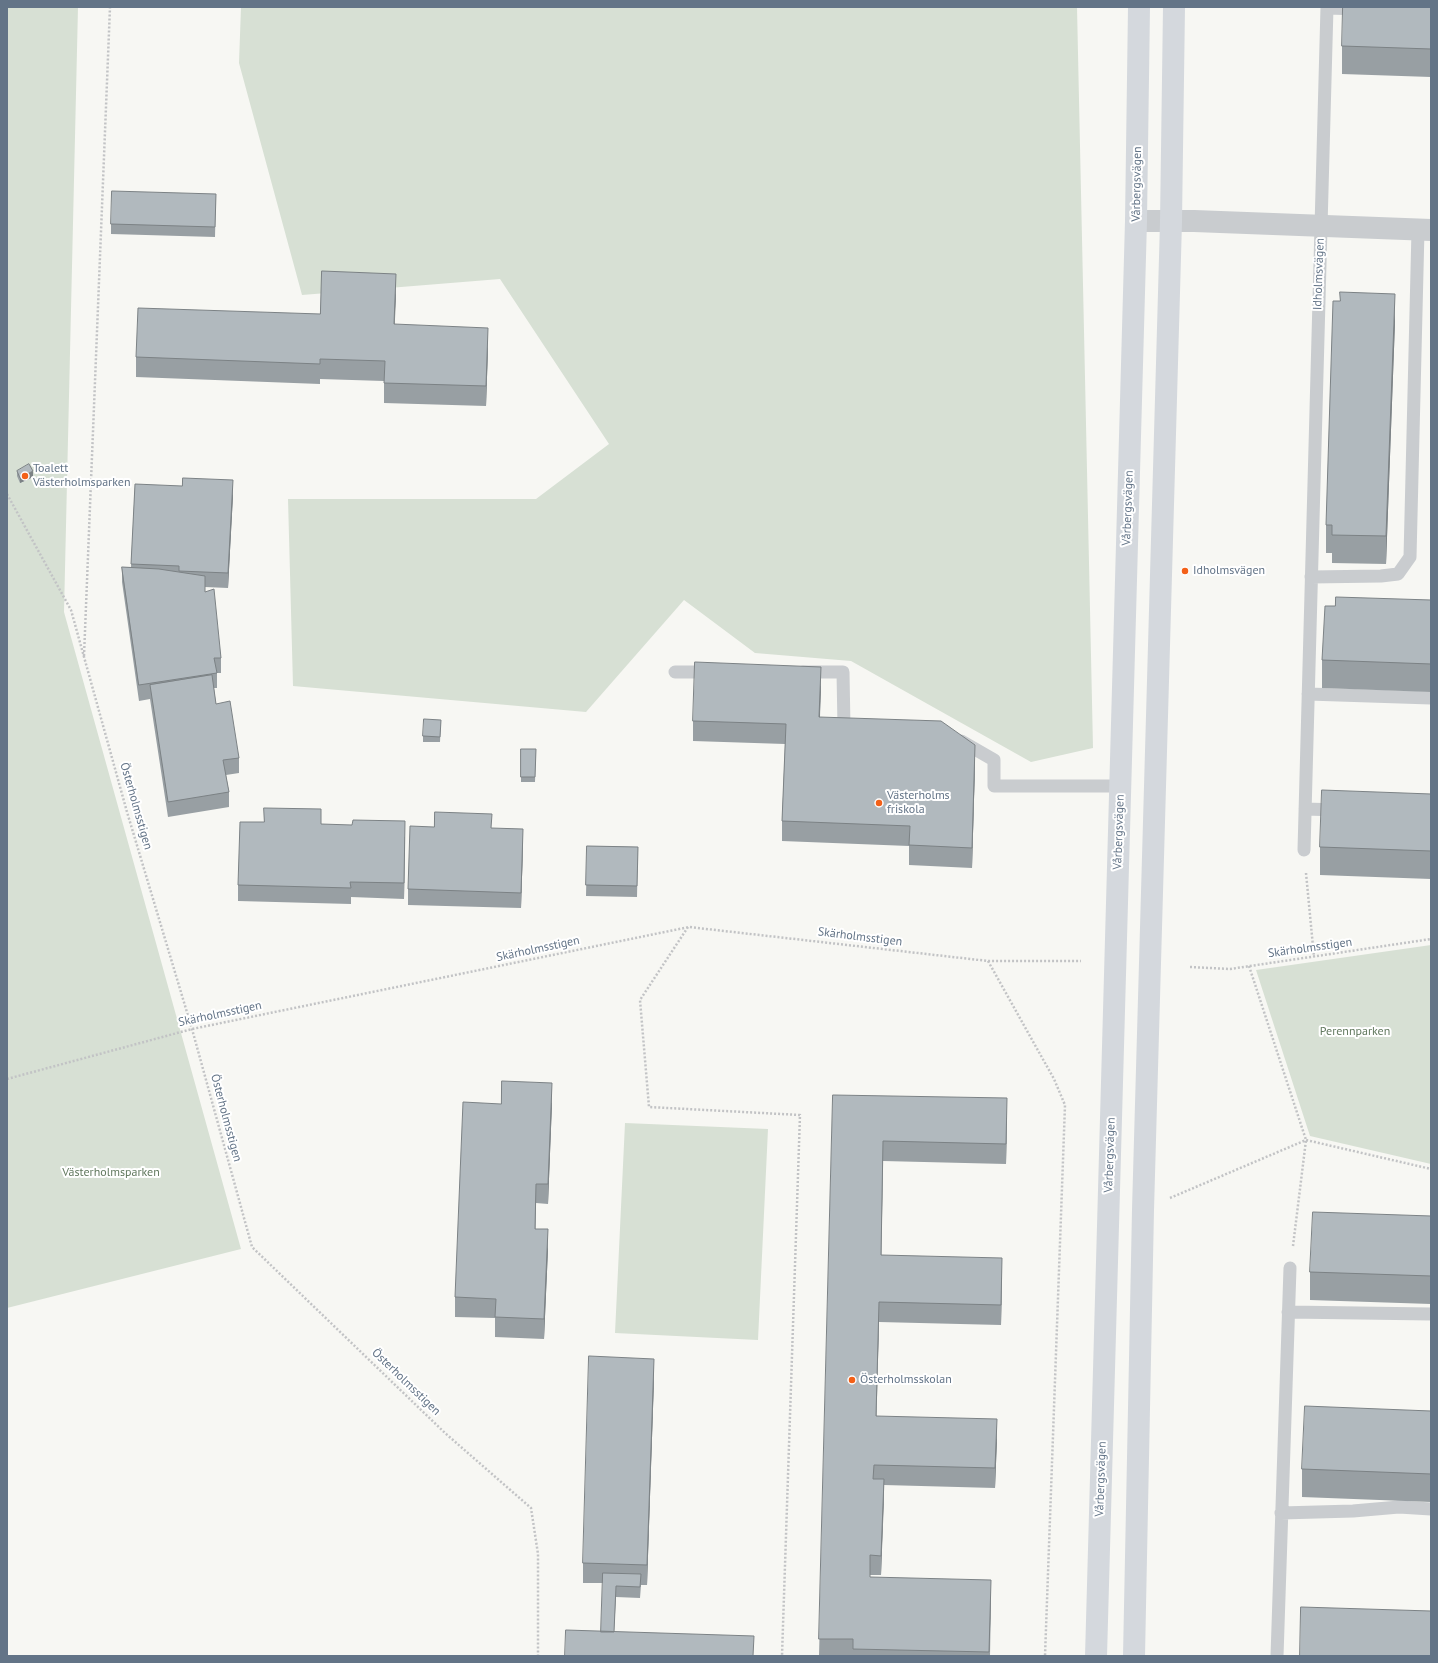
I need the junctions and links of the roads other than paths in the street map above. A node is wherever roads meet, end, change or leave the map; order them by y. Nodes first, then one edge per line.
1 (1140, 7) edge
2 (1174, 7) edge
3 (1327, 8) edge
4 (1371, 9) edge
5 (1136, 221) junction
6 (1171, 222) junction
7 (1320, 226) junction
8 (1424, 230) edge
9 (1311, 577) junction
10 (675, 672) dead end
11 (721, 672) edge
12 (790, 672) edge
13 (1308, 694) junction
14 (1431, 698) edge
15 (866, 727) edge
16 (948, 734) edge
17 (1120, 786) junction
18 (1305, 808) junction
19 (1352, 810) edge
20 (1304, 850) road end
21 (1290, 1268) road end
22 (1288, 1312) junction
23 (1431, 1314) edge
24 (1431, 1509) edge
25 (1281, 1513) junction
26 (1096, 1656) edge
27 (1134, 1656) edge
28 (1277, 1656) edge

1 - 5 street, Vårbergsvägen
2 - 6 street
3 - 4 lane
3 - 7 lane, Idholmsvägen
5 - 6 street, Idholmsvägen
5 - 17 street, Vårbergsvägen
6 - 7 street, Idholmsvägen
6 - 27 street
7 - 8 street, Idholmsvägen
7 - 9 lane, Idholmsvägen
8 - 9 lane
9 - 13 lane, Idholmsvägen
10 - 11 lane
12 - 15 lane
13 - 14 lane
13 - 18 lane, Idholmsvägen
16 - 17 lane
17 - 26 street, Vårbergsvägen
18 - 19 lane
18 - 20 lane, Idholmsvägen
21 - 22 lane
22 - 23 lane
22 - 25 lane
24 - 25 lane
25 - 28 lane

